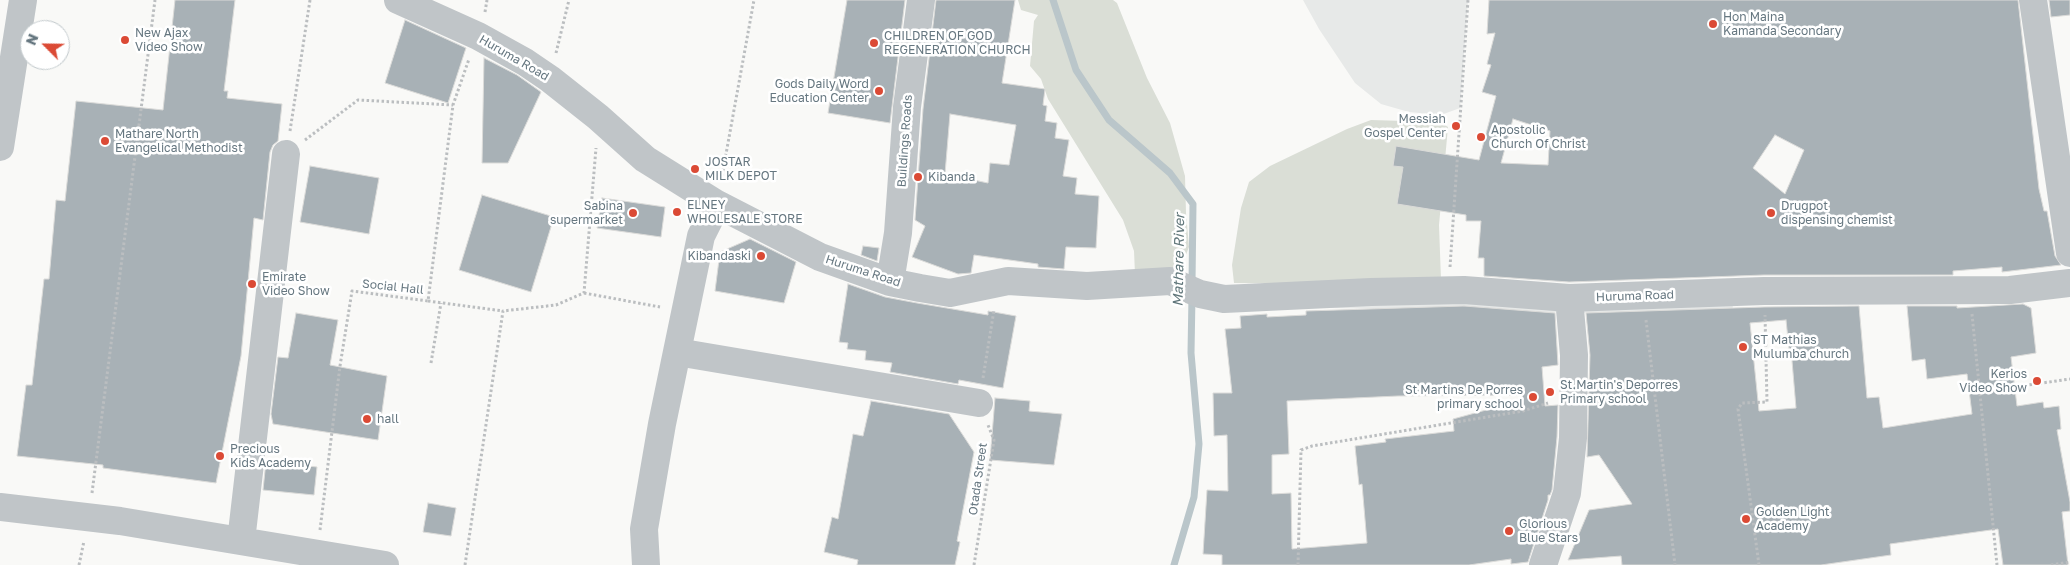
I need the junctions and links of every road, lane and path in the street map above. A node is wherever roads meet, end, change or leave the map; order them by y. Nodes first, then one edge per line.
1 (23, 0) edge
2 (155, 0) edge
3 (310, 0) edge
4 (398, 0) edge
5 (487, 0) edge
6 (569, 0) edge
7 (754, 0) edge
8 (921, 0) edge
9 (1468, 0) edge
10 (2033, 0) edge
11 (480, 24) junction
12 (550, 79) junction
13 (453, 105) junction
14 (598, 116) junction
15 (0, 147) edge
16 (286, 154) junction
17 (717, 204) junction
18 (2070, 252) edge
19 (890, 282) junction
20 (2070, 283) edge
21 (1969, 289) junction
22 (1455, 290) junction
23 (1764, 291) junction
24 (584, 293) junction
25 (1643, 295) junction
26 (1569, 298) junction
27 (428, 301) junction
28 (441, 303) junction
29 (994, 310) dead end
30 (502, 311) junction
31 (685, 311) junction
32 (677, 352) junction
33 (431, 363) dead end
34 (2070, 379) edge
35 (1980, 392) junction
36 (1555, 399) dead end
37 (979, 402) junction
38 (0, 507) edge
39 (88, 518) junction
40 (241, 541) junction
41 (316, 553) junction
42 (2070, 562) edge
43 (385, 565) edge
44 (465, 565) edge
45 (646, 565) edge
46 (974, 565) edge
47 (1298, 565) edge
48 (1543, 565) edge
49 (1674, 565) edge
50 (1759, 565) edge
51 (1997, 565) edge
52 (2051, 565) edge

1 - 15 street
2 - 39 path
3 - 16 path
4 - 11 street, Huruma Road
5 - 11 path, Social Hall
6 - 12 path
7 - 17 path
8 - 19 street, Buildings Roads
9 - 22 path
10 - 18 street
11 - 12 street, Huruma Road
11 - 13 path, Social Hall
12 - 14 street, Huruma Road
13 - 16 path
13 - 27 path, Social Hall
14 - 17 street, Huruma Road
14 - 24 path
16 - 40 street
17 - 19 street, Huruma Road
17 - 31 street
19 - 22 street, Huruma Road
20 - 21 street, Huruma Road
21 - 23 street, Huruma Road
21 - 35 path
22 - 26 street, Huruma Road
23 - 25 street, Huruma Road
23 - 50 path
24 - 30 path
24 - 31 path
25 - 26 street, Huruma Road
25 - 49 path
26 - 48 street
27 - 28 path
27 - 41 path, Social Hall
28 - 30 path
28 - 33 path
29 - 37 path
30 - 44 path
31 - 32 street
32 - 37 street
32 - 45 street
34 - 35 path
35 - 51 path
36 - 47 path
37 - 46 path, Otada Street
38 - 39 street
39 - 40 street
40 - 41 street
41 - 43 street
42 - 52 path

